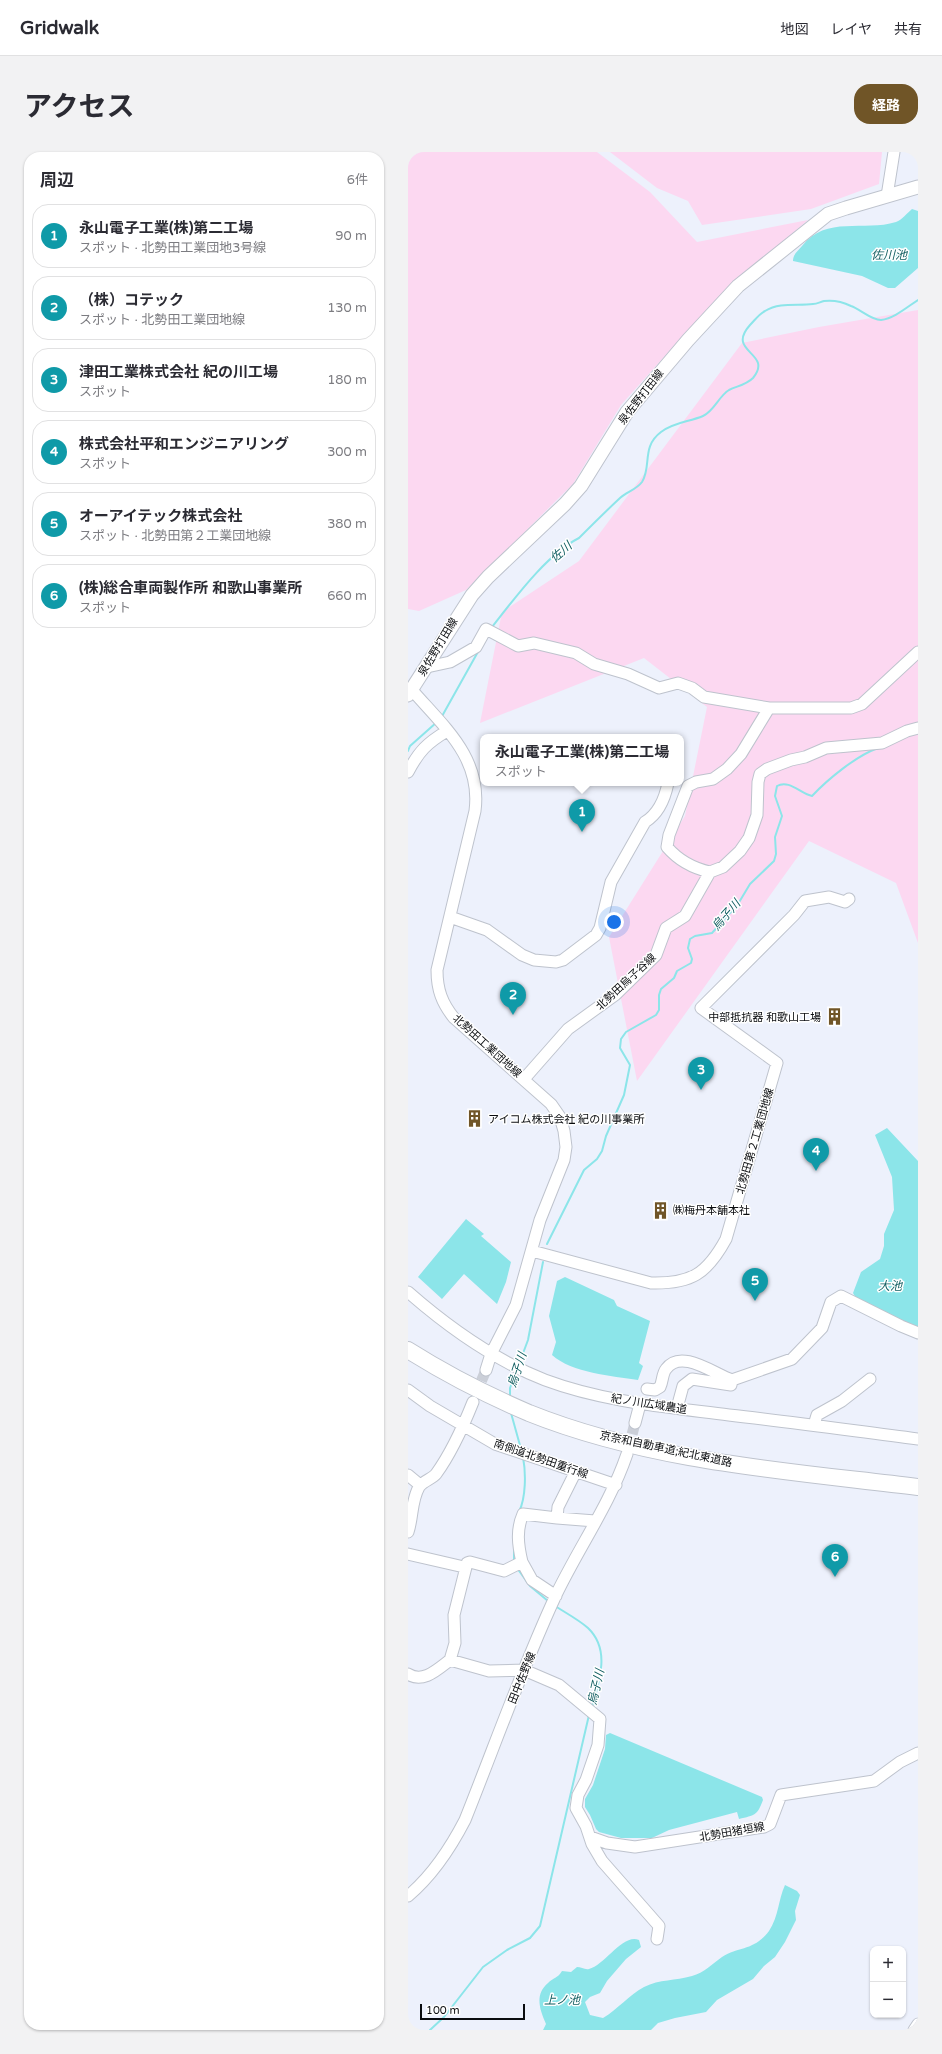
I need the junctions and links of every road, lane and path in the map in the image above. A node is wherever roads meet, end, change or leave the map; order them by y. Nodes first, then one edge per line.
1 (894, 152) edge
2 (918, 187) edge
3 (887, 196) junction
4 (918, 652) edge
5 (427, 667) junction
6 (410, 693) edge
7 (769, 708) junction
8 (445, 728) junction
9 (918, 728) edge
10 (408, 772) edge
11 (667, 786) edge
12 (710, 872) junction
13 (849, 899) dead end
14 (450, 917) junction
15 (524, 1079) junction
16 (532, 1251) junction
17 (408, 1292) edge
18 (918, 1333) edge
19 (408, 1350) edge
20 (491, 1354) junction
21 (486, 1370) tunnel mouth
22 (870, 1379) dead end
23 (732, 1380) junction
24 (647, 1388) dead end
25 (408, 1390) edge
26 (473, 1402) tunnel mouth
27 (640, 1404) junction
28 (677, 1408) junction
29 (635, 1423) tunnel mouth
30 (464, 1425) junction
31 (814, 1425) junction
32 (918, 1439) edge
33 (627, 1454) tunnel mouth
34 (576, 1471) junction
35 (408, 1475) edge
36 (420, 1485) junction
37 (616, 1485) junction
38 (918, 1487) edge
39 (556, 1518) junction
40 (595, 1521) junction
41 (408, 1532) edge
42 (408, 1554) edge
43 (517, 1564) junction
44 (464, 1567) junction
45 (554, 1601) junction
46 (450, 1660) junction
47 (524, 1670) junction
48 (408, 1674) edge
49 (918, 1753) edge
50 (590, 1837) junction
51 (408, 1896) edge
52 (657, 1939) dead end
53 (918, 2024) edge
54 (914, 2030) edge

1 - 3 street
2 - 3 main road, 泉佐野打田線
3 - 5 main road, 泉佐野打田線
4 - 7 street
5 - 6 main road, 泉佐野打田線
5 - 7 street
6 - 8 street, 北勢田工業団地線
7 - 12 street
8 - 10 street
8 - 14 street, 北勢田工業団地線
9 - 12 street
11 - 14 street
12 - 15 street, 北勢田烏子谷線
13 - 16 street, 北勢田第２工業団地線
14 - 15 street, 北勢田工業団地線
15 - 16 street, 北勢田工業団地線
16 - 20 street, 北勢田工業団地線
17 - 20 street, 紀ノ川広域農道
18 - 23 street
19 - 38 highway, 京奈和自動車道;紀北東道路
20 - 21 street, 北勢田工業団地線
20 - 27 street, 紀ノ川広域農道
22 - 31 street
23 - 24 street
23 - 28 street
25 - 30 street, 南側道北勢田重行線
26 - 30 street
27 - 28 street, 紀ノ川広域農道
27 - 29 street
28 - 31 street, 紀ノ川広域農道
30 - 34 street, 南側道北勢田重行線
30 - 36 street
31 - 32 street, 紀ノ川広域農道
33 - 37 street, 田中佐野線
34 - 37 street, 南側道北勢田重行線
34 - 39 street
35 - 36 street
36 - 41 street
37 - 40 street, 田中佐野線
39 - 40 street
39 - 43 street
40 - 45 street, 田中佐野線
42 - 44 street
43 - 44 street
43 - 45 street
44 - 46 street
45 - 47 street, 田中佐野線
46 - 47 street
46 - 48 street
47 - 50 street
47 - 51 street, 田中佐野線
49 - 50 street, 北勢田猪垣線
50 - 52 street
53 - 54 street

